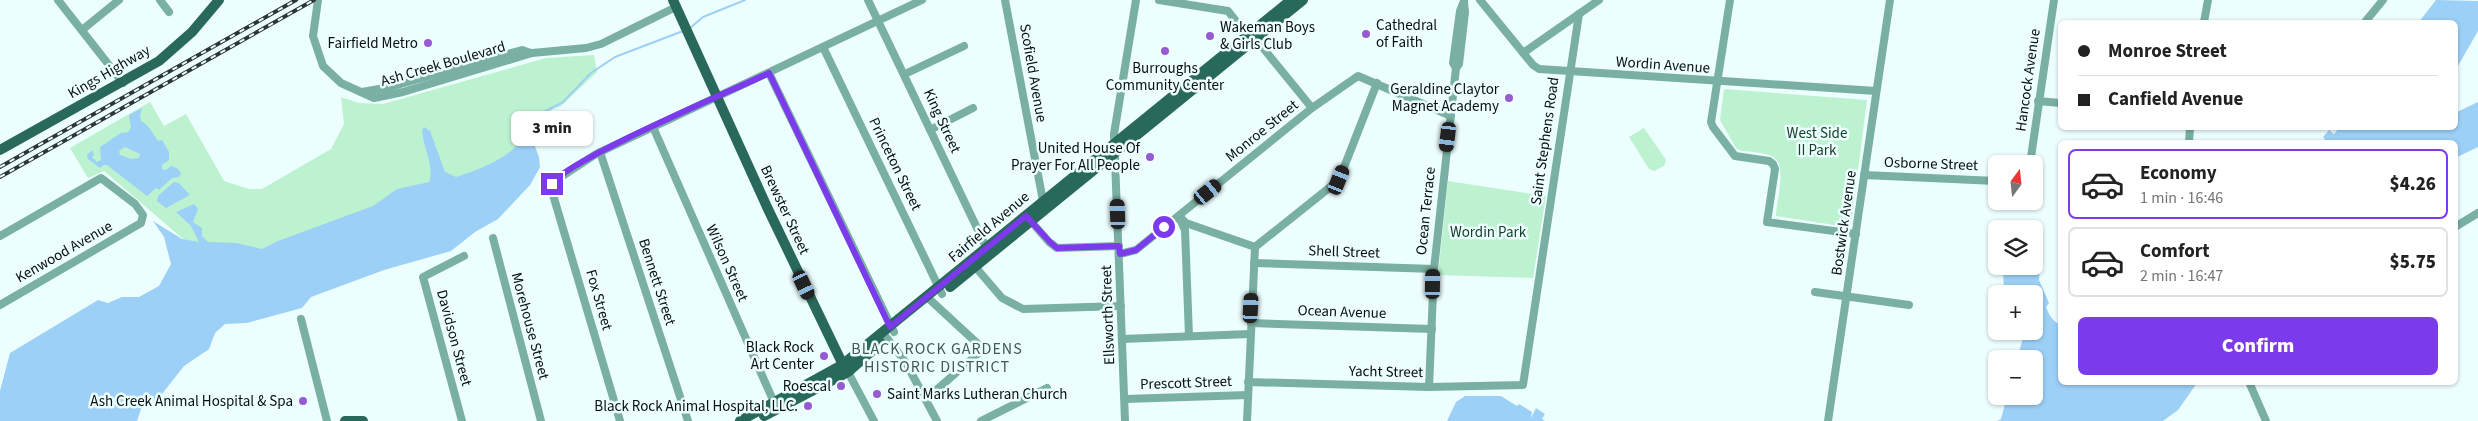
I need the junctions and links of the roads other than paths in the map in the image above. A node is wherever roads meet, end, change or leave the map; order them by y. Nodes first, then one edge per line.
1 (58, 0) edge
2 (119, 0) edge
3 (160, 0) edge
4 (218, 0) edge
5 (318, 0) edge
6 (868, 0) edge
7 (922, 0) edge
8 (1005, 0) edge
9 (1136, 0) edge
10 (1159, 0) edge
11 (1464, 0) edge
12 (1480, 0) edge
13 (1599, 0) edge
14 (1730, 0) edge
15 (1890, 0) edge
16 (2054, 0) edge
17 (2208, 0) edge
18 (2383, 0) edge
19 (1298, 1) edge
20 (675, 3) edge
21 (169, 12) dead end
22 (1579, 14) junction
23 (2204, 20) edge
24 (2367, 20) edge
25 (878, 21) junction
26 (82, 30) junction
27 (1252, 37) junction
28 (964, 46) dead end
29 (823, 47) junction
30 (1523, 53) junction
31 (1569, 72) junction
32 (769, 73) junction
33 (905, 74) junction
34 (1718, 82) junction
35 (123, 83) junction
36 (1377, 84) junction
37 (1876, 91) junction
38 (718, 98) junction
39 (2038, 102) junction
40 (2058, 103) edge
41 (973, 108) dead end
42 (1312, 108) junction
43 (1451, 116) junction
44 (653, 127) junction
45 (930, 130) junction
46 (1115, 148) junction
47 (0, 150) edge
48 (600, 152) junction
49 (2031, 155) edge
50 (1864, 175) junction
51 (1988, 181) edge
52 (1045, 204) junction
53 (2478, 213) edge
54 (1179, 216) junction
55 (1028, 218) junction
56 (2458, 225) edge
57 (1856, 234) junction
58 (0, 236) edge
59 (493, 238) dead end
60 (1255, 247) junction
61 (1119, 250) junction
62 (988, 251) junction
63 (464, 256) dead end
64 (1254, 263) junction
65 (973, 264) junction
66 (1434, 269) junction
67 (941, 290) junction
68 (1815, 292) dead end
69 (1847, 296) junction
70 (930, 299) junction
71 (0, 305) edge
72 (1909, 305) dead end
73 (1121, 306) junction
74 (301, 320) dead end
75 (1251, 323) junction
76 (1432, 329) junction
77 (889, 332) junction
78 (1250, 334) junction
79 (1190, 336) junction
80 (1122, 339) junction
81 (845, 369) junction
82 (1248, 382) junction
83 (1523, 385) joint
84 (2251, 385) edge
85 (1430, 387) junction
86 (1047, 388) dead end
87 (1248, 395) junction
88 (926, 399) junction
89 (1125, 399) junction
90 (775, 406) junction
91 (753, 419) edge
92 (327, 421) edge
93 (345, 421) edge
94 (363, 421) edge
95 (462, 421) edge
96 (541, 421) edge
97 (620, 421) edge
98 (688, 421) edge
99 (740, 421) edge
100 (874, 421) edge
101 (937, 421) edge
102 (982, 421) edge
103 (1126, 421) edge
104 (1247, 421) edge
105 (1828, 421) edge
106 (2266, 421) edge

1 - 26 street
2 - 26 street
3 - 21 street
4 - 35 main road, Kings Highway
5 - 20 street, Ash Creek Boulevard
6 - 25 street, King Street
7 - 25 street
8 - 52 street, Scofield Avenue
9 - 46 street, Ellsworth Street
10 - 27 street
11 - 43 street, Ocean Terrace
12 - 30 street, Wordin Avenue
13 - 22 street
14 - 34 street
15 - 37 street, Bostwick Avenue
16 - 39 street, Hancock Avenue
17 - 23 street
18 - 24 street
19 - 27 main road, Fairfield Avenue
20 - 38 main road, Brewster Street
22 - 30 street
22 - 31 street, Saint Stephens Road
25 - 29 street
25 - 33 street, King Street
26 - 35 street
27 - 42 street
27 - 46 main road, Fairfield Avenue
28 - 33 street
29 - 32 street
29 - 67 street, Princeton Street
30 - 31 street, Wordin Avenue
31 - 34 street, Wordin Avenue
31 - 83 street, Saint Stephens Road
32 - 38 street
32 - 77 street
33 - 45 street, King Street
34 - 37 street, Wordin Avenue
34 - 57 street
35 - 47 main road, Kings Highway
36 - 42 street, Monroe Street
36 - 43 street
36 - 60 street
37 - 50 street, Bostwick Avenue
38 - 44 street
38 - 81 main road, Brewster Street
39 - 40 street
39 - 49 street, Hancock Avenue
41 - 45 street
42 - 54 street, Monroe Street
43 - 66 street, Ocean Terrace
44 - 48 street
44 - 90 street, Wilson Street
45 - 62 street, King Street
46 - 52 main road, Fairfield Avenue
46 - 61 street, Ellsworth Street
48 - 97 street, Fox Street
48 - 98 street, Bennett Street
50 - 51 street, Osborne Street
50 - 57 street, Bostwick Avenue
52 - 55 main road, Fairfield Avenue
53 - 56 street
54 - 60 street
54 - 61 street, Monroe Street
54 - 79 street
55 - 61 street
55 - 62 main road, Fairfield Avenue
57 - 69 street, Bostwick Avenue
58 - 71 street, Kenwood Avenue
59 - 96 street, Morehouse Street
60 - 64 street
61 - 73 street, Ellsworth Street
62 - 65 main road, Fairfield Avenue
63 - 95 street, Davidson Street
64 - 66 street, Shell Street
64 - 75 street
65 - 67 main road, Fairfield Avenue
65 - 73 street
66 - 76 street, Ocean Terrace
67 - 70 main road, Fairfield Avenue
68 - 69 street
69 - 72 street
69 - 105 street, Bostwick Avenue
70 - 77 main road, Fairfield Avenue
70 - 88 street
73 - 80 street, Ellsworth Street
74 - 92 street
75 - 76 street, Ocean Avenue
75 - 78 street
76 - 85 street, Ocean Terrace
77 - 81 main road, Fairfield Avenue
77 - 88 street
78 - 79 street
78 - 82 street
79 - 80 street
80 - 89 street, Ellsworth Street
81 - 90 main road, Fairfield Avenue
81 - 100 street, Brewster Street
82 - 85 street, Yacht Street
82 - 87 street
83 - 85 street, Yacht Street
84 - 106 street
86 - 102 street
87 - 89 street, Prescott Street
87 - 104 street
88 - 101 street
89 - 103 street, Ellsworth Street
90 - 91 main road, Fairfield Avenue
91 - 99 main road, Fairfield Avenue
93 - 94 main road

